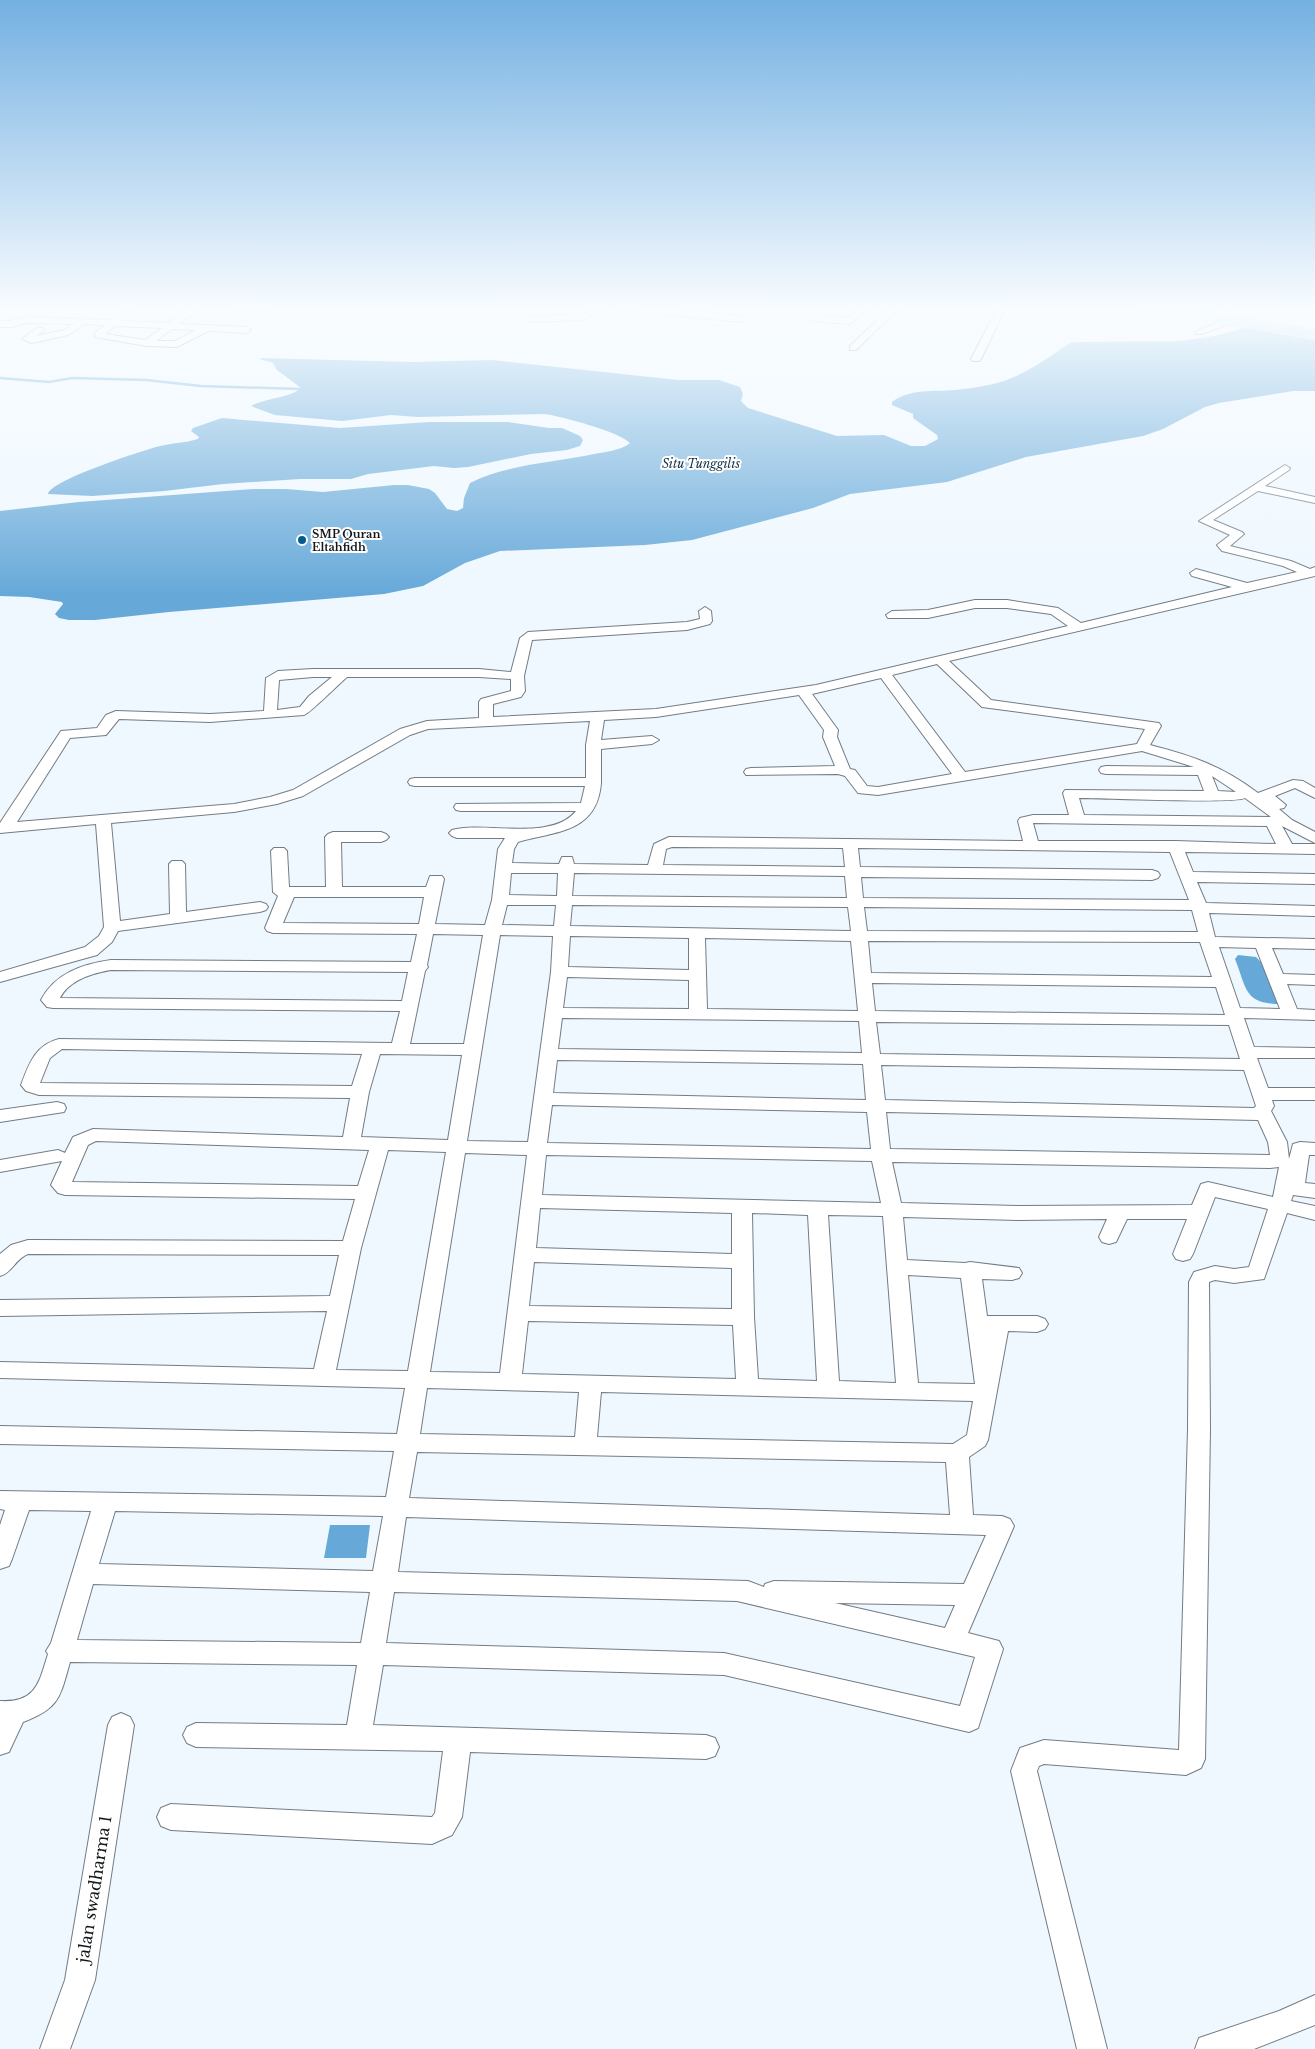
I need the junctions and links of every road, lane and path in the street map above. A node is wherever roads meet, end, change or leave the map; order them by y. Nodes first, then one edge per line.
1 (1285, 468) dead end
2 (1256, 487) junction
3 (1315, 500) edge
4 (1196, 573) dead end
5 (1313, 573) edge
6 (1249, 587) junction
7 (704, 611) dead end
8 (892, 615) dead end
9 (1080, 627) junction
10 (940, 660) junction
11 (344, 673) junction
12 (884, 673) junction
13 (517, 676) junction
14 (803, 691) junction
15 (270, 715) junction
16 (597, 717) junction
17 (486, 722) junction
18 (652, 740) dead end
19 (593, 745) junction
20 (1142, 747) junction
21 (1106, 770) dead end
22 (844, 771) junction
23 (751, 772) dead end
24 (960, 776) junction
25 (415, 782) dead end
26 (594, 782) junction
27 (1315, 794) edge
28 (1214, 796) junction
29 (1239, 796) dead end
30 (461, 807) dead end
31 (587, 807) junction
32 (1078, 819) junction
33 (103, 820) junction
34 (1315, 825) edge
35 (3, 828) edge
36 (457, 833) dead end
37 (531, 834) junction
38 (381, 836) dead end
39 (1315, 838) edge
40 (850, 843) junction
41 (1032, 846) junction
42 (1175, 846) junction
43 (1286, 848) junction
44 (1315, 849) edge
45 (279, 851) dead end
46 (176, 864) dead end
47 (567, 864) junction
48 (505, 868) junction
49 (655, 869) junction
50 (851, 872) junction
51 (1152, 875) dead end
52 (1187, 876) junction
53 (1315, 879) edge
54 (288, 892) junction
55 (334, 892) junction
56 (500, 900) junction
57 (566, 900) junction
58 (855, 902) junction
59 (260, 907) dead end
60 (1200, 907) junction
61 (1315, 911) edge
62 (178, 918) junction
63 (112, 927) junction
64 (426, 929) junction
65 (492, 931) junction
66 (563, 931) junction
67 (697, 932) junction
68 (858, 936) junction
69 (1208, 940) junction
70 (1262, 943) junction
71 (1315, 944) edge
72 (420, 967) junction
73 (559, 972) junction
74 (698, 975) junction
75 (0, 977) edge
76 (863, 978) junction
77 (1277, 979) junction
78 (1315, 980) edge
79 (1222, 982) junction
80 (410, 1006) junction
81 (553, 1013) junction
82 (698, 1013) junction
83 (1291, 1014) junction
84 (1315, 1015) edge
85 (868, 1016) junction
86 (1234, 1016) junction
87 (372, 1049) junction
88 (400, 1049) junction
89 (473, 1050) junction
90 (1315, 1053) edge
91 (548, 1054) junction
92 (1248, 1058) junction
93 (872, 1061) junction
94 (360, 1092) junction
95 (1315, 1094) edge
96 (542, 1099) junction
97 (1261, 1103) junction
98 (876, 1106) junction
99 (57, 1108) dead end
100 (0, 1116) edge
101 (351, 1142) junction
102 (380, 1144) junction
103 (456, 1145) junction
104 (537, 1149) junction
105 (1315, 1149) edge
106 (58, 1156) dead end
107 (881, 1156) junction
108 (1289, 1165) dead end
109 (0, 1166) edge
110 (1315, 1191) edge
111 (367, 1194) junction
112 (531, 1200) junction
113 (1280, 1204) junction
114 (742, 1206) junction
115 (818, 1208) junction
116 (892, 1210) junction
117 (1199, 1212) junction
118 (1120, 1213) junction
119 (1315, 1213) edge
120 (1109, 1238) dead end
121 (351, 1248) junction
122 (1183, 1254) dead end
123 (525, 1255) junction
124 (742, 1261) junction
125 (898, 1267) junction
126 (0, 1269) edge
127 (970, 1269) junction
128 (1012, 1273) dead end
129 (340, 1303) junction
130 (0, 1308) edge
131 (518, 1313) junction
132 (743, 1317) junction
133 (988, 1322) junction
134 (1037, 1324) dead end
135 (0, 1370) edge
136 (323, 1377) junction
137 (418, 1379) junction
138 (510, 1381) junction
139 (591, 1383) junction
140 (746, 1387) junction
141 (828, 1389) junction
142 (908, 1391) junction
143 (987, 1393) junction
144 (0, 1435) edge
145 (407, 1443) junction
146 (585, 1447) junction
147 (957, 1453) junction
148 (10, 1500) edge
149 (106, 1502) junction
150 (396, 1507) junction
151 (962, 1524) junction
152 (0, 1559) edge
153 (84, 1574) junction
154 (384, 1580) junction
155 (738, 1591) junction
156 (970, 1595) junction
157 (952, 1640) junction
158 (60, 1651) junction
159 (372, 1654) junction
160 (6, 1714) edge
161 (121, 1725) dead end
162 (196, 1735) dead end
163 (358, 1737) junction
164 (458, 1740) junction
165 (0, 1743) edge
166 (706, 1747) dead end
167 (171, 1817) dead end
168 (1315, 2010) edge
169 (55, 2049) edge
170 (1092, 2049) edge
171 (1210, 2049) edge

1 - 2 street
2 - 3 street
2 - 5 street
4 - 6 street
5 - 6 street
6 - 9 street
7 - 13 street
8 - 9 street
9 - 10 street
10 - 12 street
10 - 20 street
11 - 13 street
11 - 15 street
11 - 15 street
12 - 14 street
12 - 24 street
13 - 17 street
14 - 16 street
14 - 22 street
15 - 35 street
16 - 17 street
16 - 19 street
17 - 33 street
18 - 19 street
19 - 26 street
20 - 24 street
20 - 39 street
21 - 28 street
22 - 23 street
22 - 24 street
25 - 26 street
26 - 31 street
27 - 34 street
28 - 29 street
28 - 32 street
30 - 31 street
31 - 37 street
32 - 41 street
32 - 43 street
33 - 35 street
33 - 63 street
36 - 37 street
37 - 48 street
38 - 55 street
40 - 41 street
40 - 49 street
40 - 50 street
41 - 42 street
42 - 43 street
42 - 52 street
43 - 44 street
45 - 54 street
46 - 62 street
47 - 48 street
47 - 49 street
47 - 57 street
48 - 56 street
49 - 50 street
50 - 51 street
50 - 58 street
52 - 53 street
52 - 60 street
54 - 55 street
54 - 64 street
55 - 64 street
56 - 57 street
56 - 65 street
57 - 58 street
57 - 66 street
58 - 60 street
58 - 68 street
59 - 62 street
60 - 61 street
60 - 69 street
62 - 63 street
63 - 75 street
64 - 65 street
64 - 72 street
65 - 66 street
65 - 89 street
66 - 67 street
66 - 73 street
67 - 68 street
67 - 74 street
68 - 69 street
68 - 76 street
69 - 70 street
69 - 79 street
70 - 71 street
70 - 77 street
72 - 80 street
72 - 80 street
73 - 74 street
73 - 81 street
74 - 82 street
76 - 79 street
76 - 85 street
77 - 78 street
77 - 83 street
79 - 86 street
80 - 88 street
81 - 82 street
81 - 91 street
82 - 85 street
83 - 84 street
83 - 86 street
85 - 86 street
85 - 93 street
86 - 92 street
87 - 88 street
87 - 94 street
87 - 94 street
88 - 89 street
89 - 103 street
90 - 92 street
91 - 93 street
91 - 96 street
92 - 93 street
92 - 97 street
93 - 98 street
94 - 101 street
95 - 97 street
96 - 98 street
96 - 104 street
97 - 98 street
97 - 107 street
98 - 107 street
99 - 100 street
101 - 102 street
101 - 111 street
102 - 103 street
102 - 111 street
103 - 104 street
103 - 137 street
104 - 107 street
104 - 112 street
105 - 110 street
106 - 109 street
107 - 116 street
108 - 113 street
111 - 121 street
112 - 114 street
112 - 123 street
113 - 117 street
113 - 119 street
113 - 170 street
114 - 115 street
114 - 124 street
115 - 116 street
115 - 141 street
116 - 118 street
116 - 125 street
117 - 118 street
117 - 122 street
118 - 120 street
121 - 126 street
121 - 129 street
123 - 124 street
123 - 131 street
124 - 132 street
125 - 127 street
125 - 142 street
127 - 128 street
127 - 133 street
129 - 130 street
129 - 136 street
131 - 132 street
131 - 138 street
132 - 140 street
133 - 134 street
133 - 143 street
135 - 136 street
136 - 137 street
137 - 138 street
137 - 145 street
138 - 139 street
139 - 140 street
139 - 146 street
140 - 141 street
141 - 142 street
142 - 143 street
143 - 147 street
144 - 145 street
145 - 146 street
145 - 150 street
146 - 147 street
147 - 151 street
148 - 149 street
148 - 152 street
149 - 150 street
149 - 153 street
150 - 151 street
150 - 154 street
151 - 156 street
153 - 154 street
153 - 158 street
154 - 155 street
154 - 159 street
155 - 156 street
155 - 157 street
156 - 157 street
157 - 159 street
158 - 159 street
158 - 160 street
159 - 163 street
160 - 165 street
161 - 169 street, jalan swadharma 1
162 - 163 street
163 - 164 street
164 - 166 street
164 - 167 street
168 - 171 street

